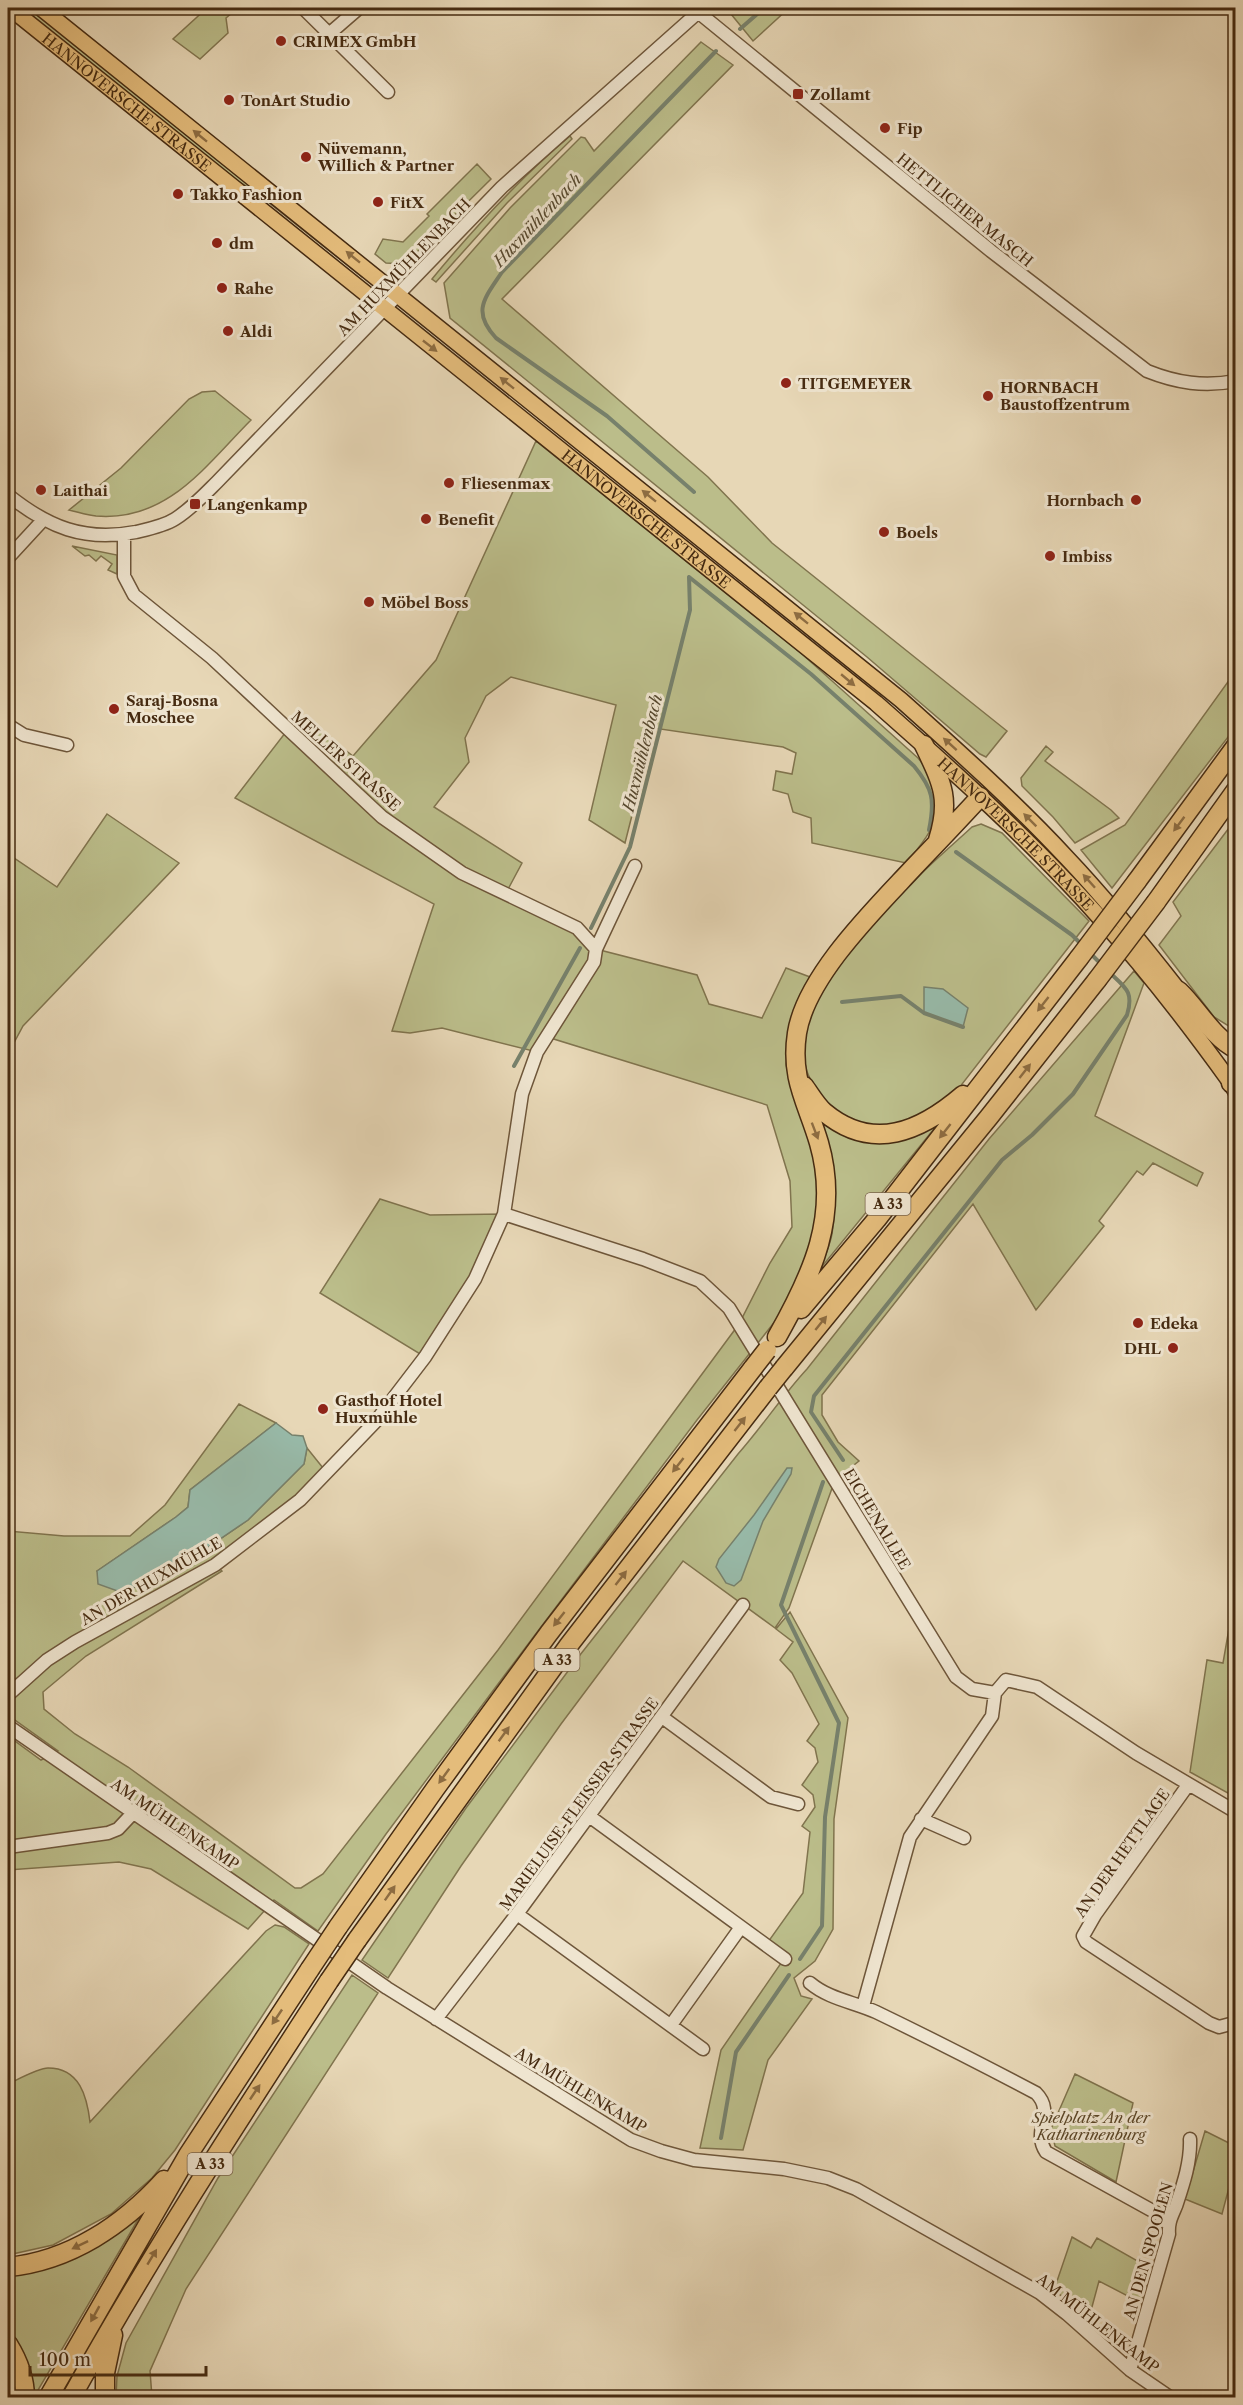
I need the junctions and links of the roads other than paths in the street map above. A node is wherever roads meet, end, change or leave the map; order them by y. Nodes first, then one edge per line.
1 (10, 8) edge
2 (40, 8) edge
3 (303, 8) edge
4 (359, 8) edge
5 (700, 10) edge
6 (329, 34) junction
7 (388, 92) dead end
8 (399, 294) junction
9 (385, 308) junction
10 (1236, 381) edge
11 (8, 495) edge
12 (43, 520) junction
13 (124, 534) junction
14 (8, 558) edge
15 (8, 725) edge
16 (67, 745) dead end
17 (924, 745) junction
18 (1236, 746) edge
19 (993, 783) junction
20 (1236, 790) edge
21 (980, 797) junction
22 (1236, 808) edge
23 (936, 843) junction
24 (635, 866) dead end
25 (1180, 866) junction
26 (596, 949) junction
27 (1179, 991) junction
28 (1236, 1049) edge
29 (994, 1068) junction
30 (796, 1076) junction
31 (1234, 1081) edge
32 (504, 1214) junction
33 (772, 1344) junction
34 (743, 1605) dead end
35 (995, 1693) junction
36 (8, 1695) edge
37 (662, 1717) junction
38 (8, 1726) edge
39 (1188, 1785) junction
40 (798, 1804) dead end
41 (1236, 1812) edge
42 (133, 1813) junction
43 (589, 1816) junction
44 (921, 1819) junction
45 (963, 1838) dead end
46 (8, 1847) edge
47 (518, 1914) junction
48 (741, 1927) junction
49 (785, 1959) dead end
50 (810, 1983) dead end
51 (863, 2006) junction
52 (436, 2019) junction
53 (1236, 2021) edge
54 (670, 2025) junction
55 (703, 2049) dead end
56 (1190, 2139) dead end
57 (188, 2155) junction
58 (1168, 2224) junction
59 (8, 2267) edge
60 (121, 2307) junction
61 (8, 2343) edge
62 (1130, 2370) junction
63 (25, 2397) edge
64 (48, 2397) edge
65 (71, 2397) edge
66 (105, 2397) edge
67 (1171, 2397) edge

1 - 9 main road, HANNOVERSCHE STRASSE
8 -> 2 main road, HANNOVERSCHE STRASSE
3 - 6 street
4 - 6 street
5 - 8 street, AM HUXMÜHLENBACH
5 - 10 street, HETTLICHER MASCH
6 - 7 street
8 - 9 street, AM HUXMÜHLENBACH
19 -> 8 main road, HANNOVERSCHE STRASSE
9 - 13 street, AM HUXMÜHLENBACH
9 -> 17 main road, HANNOVERSCHE STRASSE
11 - 12 street
12 - 13 street, AM HUXMÜHLENBACH
12 - 14 street
13 - 26 street, MELLER STRASSE
15 - 16 street
17 - 21 main road, HANNOVERSCHE STRASSE
17 - 23 highway
18 -> 29 highway, A 33, bridge
19 - 21 main road
27 -> 19 main road, HANNOVERSCHE STRASSE
20 - 25 highway, A 33
21 - 23 highway
21 - 31 main road, HANNOVERSCHE STRASSE
22 - 25 highway
23 - 30 highway
24 - 26 street, AN DER HUXMÜHLE
60 -> 25 highway, A 33, bridge
26 - 32 street, AN DER HUXMÜHLE
27 - 28 highway
27 - 31 main road, HANNOVERSCHE STRASSE
29 - 30 highway
29 -> 33 highway, A 33
30 -> 33 highway
32 - 35 street, EICHENALLEE
32 - 36 street, AN DER HUXMÜHLE
33 -> 57 highway, A 33, bridge
34 - 37 street, MARIELUISE-FLEISSER-STRASSE
35 - 39 street
35 - 44 street
37 - 40 street
37 - 43 street, MARIELUISE-FLEISSER-STRASSE
38 - 42 street, AM MÜHLENKAMP
39 - 41 street
39 - 53 street, AN DER HETTLAGE
42 - 46 street
42 - 52 street, AM MÜHLENKAMP
43 - 47 street, MARIELUISE-FLEISSER-STRASSE
43 - 48 street
44 - 45 street
44 - 51 street
47 - 52 street, MARIELUISE-FLEISSER-STRASSE
47 - 54 street
48 - 49 street
48 - 54 street
50 - 51 street
51 - 58 street
52 - 62 street, AM MÜHLENKAMP
54 - 55 street
56 - 58 street, AN DEN SPOOLEN
57 -> 59 highway
57 -> 64 highway, A 33
58 - 62 street, AN DEN SPOOLEN
60 - 65 highway, A 33
60 - 66 highway
61 - 63 highway
62 - 67 street, AM MÜHLENKAMP

